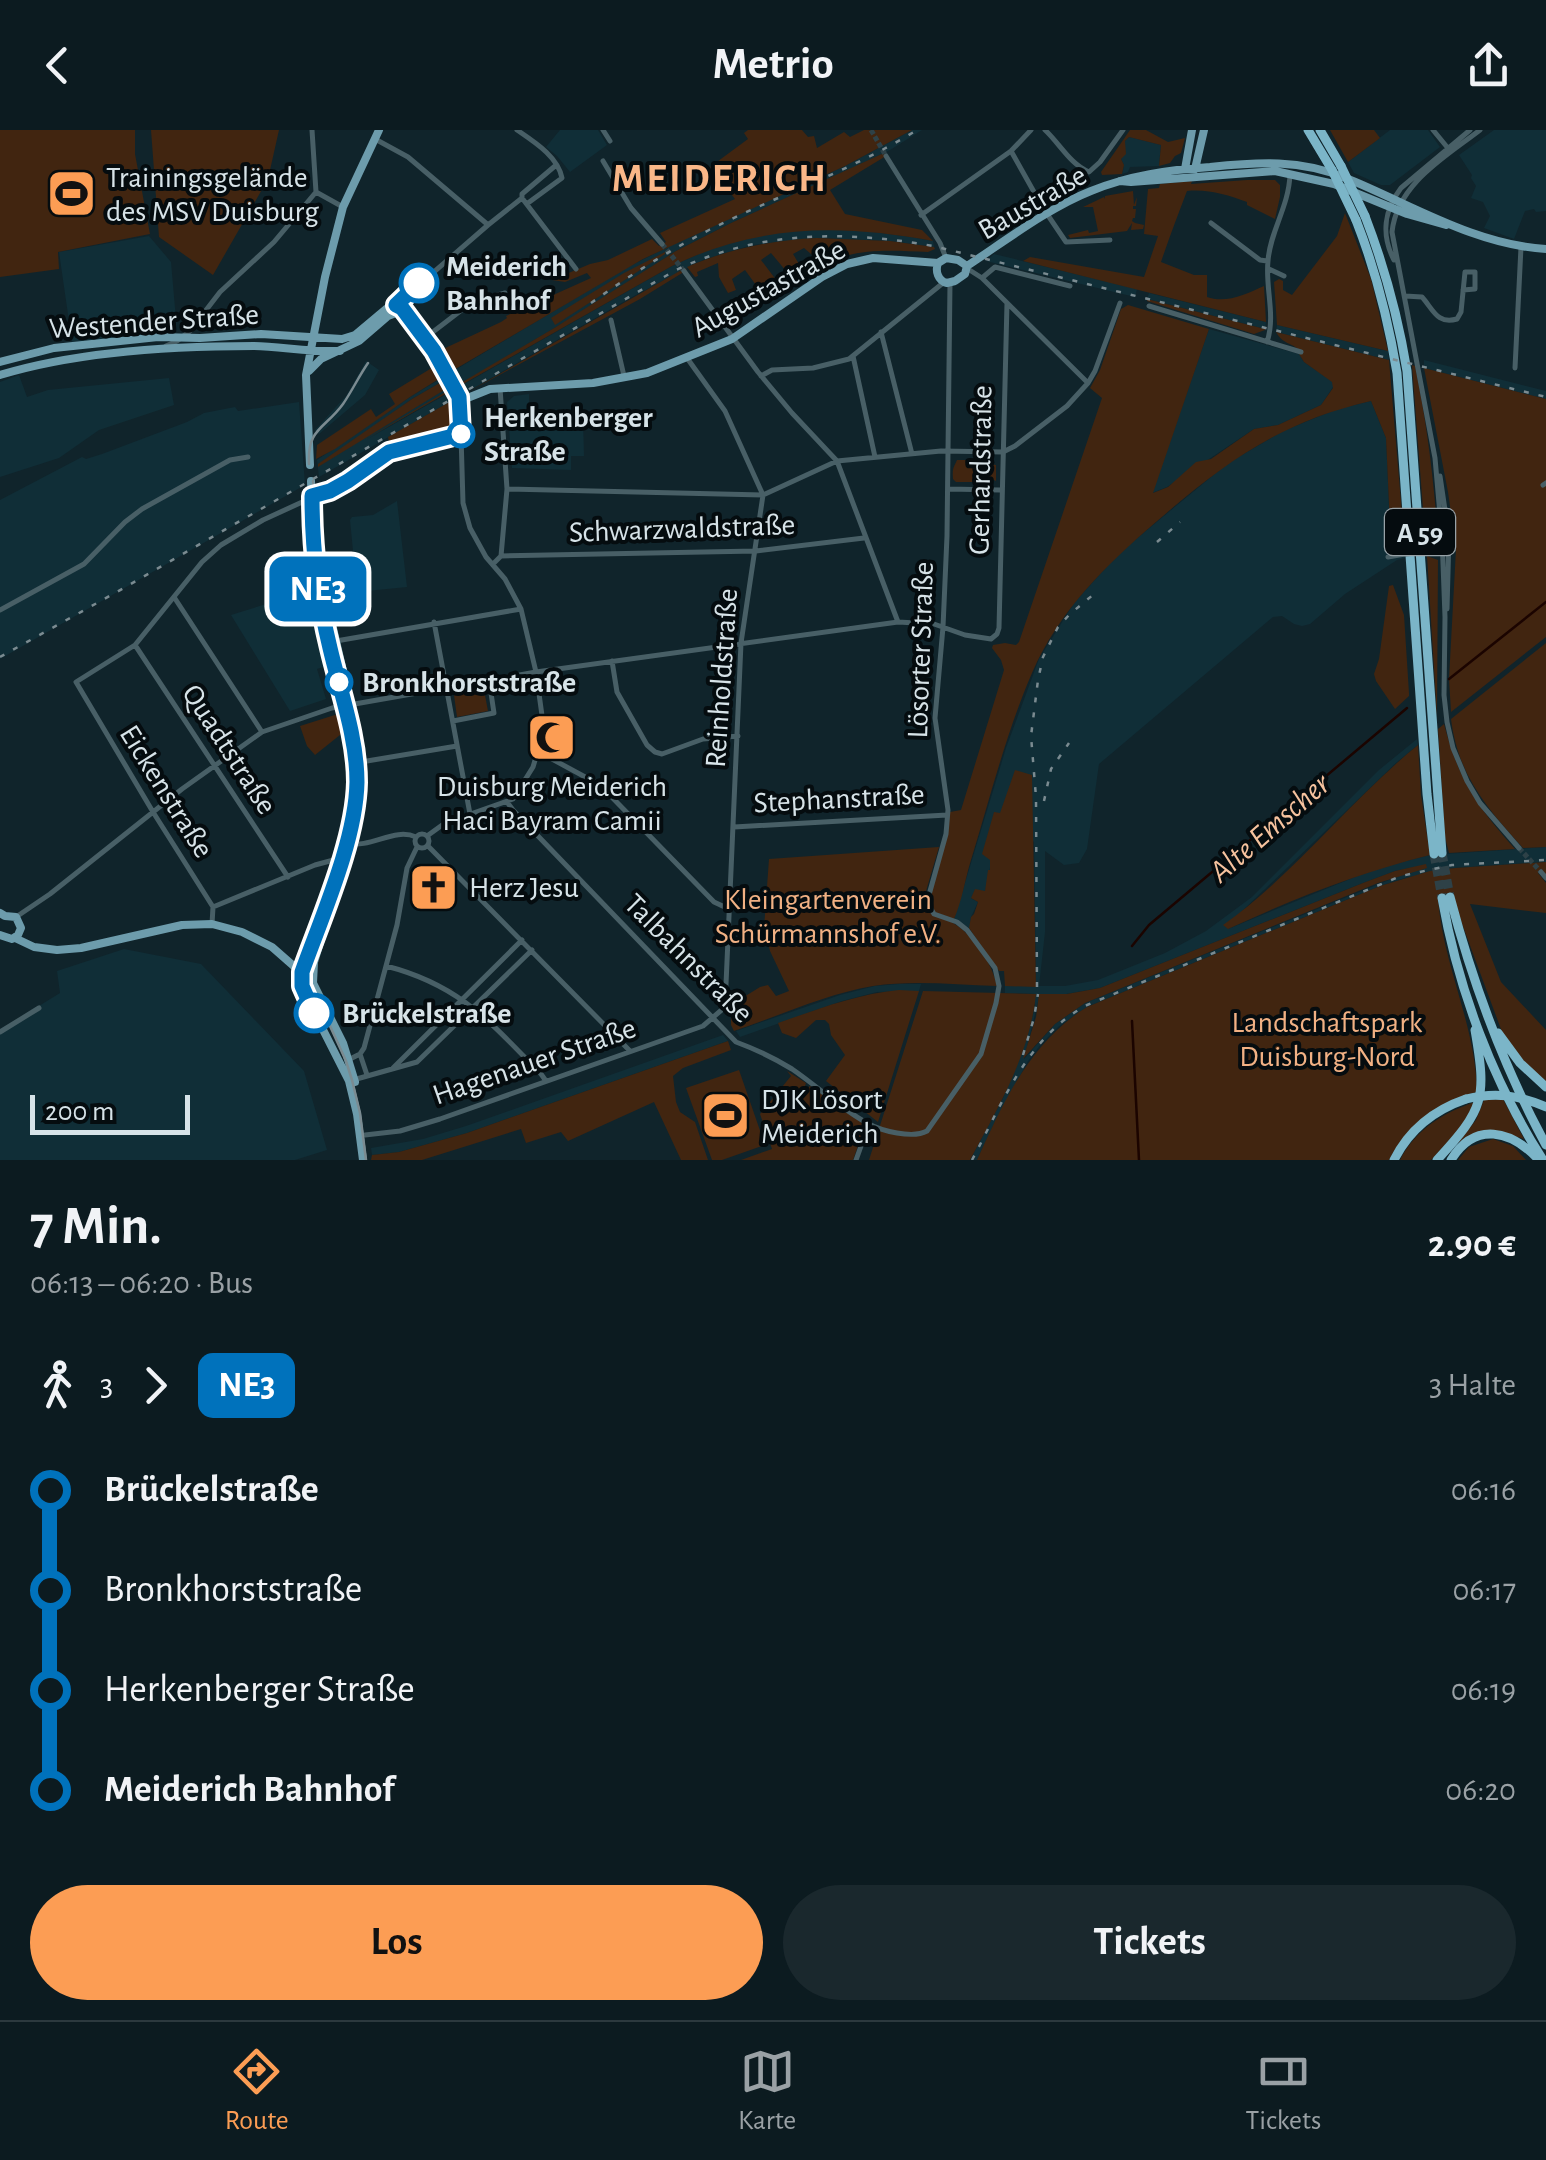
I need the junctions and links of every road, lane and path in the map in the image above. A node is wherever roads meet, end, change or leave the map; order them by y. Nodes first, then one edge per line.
1 (312, 130) edge
2 (518, 130) edge
3 (603, 130) edge
4 (1031, 130) edge
5 (1045, 130) edge
6 (1124, 130) edge
7 (1192, 130) edge
8 (1204, 130) edge
9 (1308, 130) edge
10 (1320, 130) edge
11 (1433, 130) edge
12 (1475, 131) edge
13 (377, 134) edge
14 (610, 141) dead end
15 (1448, 148) junction
16 (1010, 151) junction
17 (886, 156) tunnel mouth
18 (603, 161) dead end
19 (1284, 163) junction
20 (555, 166) junction
21 (1298, 166) junction
22 (1197, 168) junction
23 (1188, 173) junction
24 (1290, 174) junction
25 (316, 192) junction
26 (525, 201) junction
27 (1395, 204) junction
28 (343, 207) junction
29 (1047, 214) junction
30 (921, 215) junction
31 (1361, 218) junction
32 (1210, 223) dead end
33 (488, 224) junction
34 (1110, 240) dead end
35 (662, 244) tunnel mouth
36 (1521, 247) junction
37 (1546, 249) edge
38 (942, 260) junction
39 (1268, 265) junction
40 (967, 267) junction
41 (576, 269) dead end
42 (684, 271) tunnel mouth
43 (1284, 276) dead end
44 (982, 278) junction
45 (947, 283) junction
46 (1070, 286) dead end
47 (1464, 290) dead end
48 (505, 293) dead end
49 (1405, 296) junction
50 (1120, 303) dead end
51 (1007, 304) junction
52 (396, 305) junction
53 (1149, 306) dead end
54 (405, 314) junction
55 (388, 316) junction
56 (611, 320) dead end
57 (881, 332) junction
58 (189, 335) junction
59 (313, 338) junction
60 (425, 338) junction
61 (732, 339) junction
62 (1267, 342) junction
63 (285, 348) junction
64 (311, 350) junction
65 (340, 351) junction
66 (136, 352) junction
67 (1302, 352) dead end
68 (17, 356) junction
69 (853, 356) junction
70 (686, 358) junction
71 (0, 362) edge
72 (1515, 368) dead end
73 (18, 370) junction
74 (444, 370) tunnel mouth
75 (0, 375) edge
76 (306, 376) junction
77 (761, 376) junction
78 (624, 379) junction
79 (1088, 383) junction
80 (500, 388) junction
81 (460, 399) joint
82 (461, 434) junction
83 (948, 451) junction
84 (1003, 452) junction
85 (912, 454) junction
86 (248, 457) dead end
87 (875, 458) junction
88 (837, 462) junction
89 (310, 465) dead end
90 (312, 482) dead end
91 (507, 489) junction
92 (948, 490) junction
93 (1001, 490) junction
94 (763, 495) junction
95 (314, 496) junction
96 (864, 538) junction
97 (756, 551) junction
98 (1446, 551) junction
99 (501, 556) junction
100 (1388, 556) dead end
101 (493, 564) junction
102 (174, 597) junction
103 (520, 609) junction
104 (0, 610) edge
105 (434, 622) junction
106 (898, 622) junction
107 (325, 624) junction
108 (943, 626) junction
109 (334, 641) junction
110 (741, 643) junction
111 (135, 646) junction
112 (612, 662) junction
113 (536, 672) junction
114 (488, 680) junction
115 (447, 687) junction
116 (347, 704) junction
117 (452, 720) junction
118 (262, 732) junction
119 (738, 736) junction
120 (457, 746) junction
121 (539, 752) junction
122 (358, 763) junction
123 (214, 766) junction
124 (508, 802) junction
125 (153, 812) junction
126 (470, 814) junction
127 (948, 815) junction
128 (734, 827) junction
129 (427, 836) junction
130 (416, 837) junction
131 (349, 844) junction
132 (428, 846) junction
133 (417, 847) junction
134 (1519, 848) tunnel mouth
135 (1438, 854) tunnel mouth
136 (344, 859) junction
137 (288, 876) junction
138 (337, 879) junction
139 (1446, 897) tunnel mouth
140 (213, 906) junction
141 (729, 909) junction
142 (2, 916) edge
143 (212, 924) junction
144 (18, 928) junction
145 (1, 937) edge
146 (522, 940) junction
147 (532, 950) junction
148 (289, 961) junction
149 (386, 966) junction
150 (302, 972) junction
151 (313, 983) junction
152 (302, 986) junction
153 (462, 998) junction
154 (1477, 1006) junction
155 (39, 1008) dead end
156 (474, 1008) junction
157 (714, 1018) junction
158 (0, 1032) edge
159 (413, 1048) junction
160 (630, 1051) junction
161 (360, 1054) junction
162 (422, 1058) junction
163 (345, 1062) junction
164 (392, 1070) junction
165 (366, 1075) junction
166 (352, 1080) junction
167 (546, 1081) junction
168 (1546, 1086) edge
169 (1546, 1107) edge
170 (868, 1124) junction
171 (366, 1135) junction
172 (918, 1135) joint
173 (1546, 1145) edge
174 (1443, 1158) edge
175 (365, 1160) edge
176 (856, 1160) edge
177 (1394, 1160) edge
178 (1541, 1160) edge

1 - 25 street
2 - 20 street
3 - 14 street
4 - 16 street
5 - 6 street
7 - 23 main road
8 - 22 main road
9 - 31 highway, A 59, bridge
10 - 31 highway, A 59, bridge
11 - 15 street
12 - 15 street
12 - 27 street
13 - 28 main road
13 - 33 street
15 - 27 street
16 - 29 street
16 - 30 street
17 - 30 street
18 - 35 street
19 - 21 main road
19 - 22 main road
19 - 24 main road
20 - 26 street
20 - 26 street
21 - 24 main road
21 - 27 main road
22 - 23 main road
23 - 24 main road, Baustraße
23 - 29 main road, Baustraße
24 - 27 main road, Baustraße
24 - 39 street
25 - 28 street
25 - 58 street
26 - 33 street
26 - 41 street
27 - 36 main road
27 - 49 street
28 - 59 main road
29 - 34 street
29 - 40 main road, Baustraße
30 - 38 street
31 - 135 highway, A 59
32 - 39 street
33 - 52 street
36 - 37 main road
36 - 72 street
38 - 40 main road, Baustraße
38 - 45 main road
38 - 61 main road, Augustastraße
39 - 43 street
39 - 62 street
40 - 44 street
40 - 45 main road, Baustraße
42 - 61 street
44 - 46 street
44 - 51 street
45 - 57 street, Baustraße
45 - 83 street, Lösorter Straße
47 - 49 street
48 - 60 street
49 - 98 street
50 - 79 street
51 - 79 street
51 - 84 street, Gerhardstraße
52 - 54 main road
52 - 55 street
52 - 59 main road, Westender Straße
53 - 62 street
54 - 55 main road
54 - 60 main road
55 - 65 main road
56 - 78 street
57 - 69 street, Baustraße
57 - 85 street
58 - 59 main road, Westender Straße
58 - 66 street
58 - 68 main road, Westender Straße
59 - 64 main road
60 - 74 main road
61 - 70 main road, Augustastraße
61 - 77 street
62 - 67 street
63 - 64 main road, Westender Straße
63 - 66 main road, Westender Straße
63 - 76 main road
64 - 65 main road, Westender Straße
64 - 76 main road
65 - 76 main road
66 - 73 main road, Westender Straße
68 - 71 main road, Westender Straße
68 - 73 main road
69 - 77 street, Baustraße
69 - 87 street
70 - 78 main road, Augustastraße
70 - 94 street
73 - 75 main road, Westender Straße
76 - 89 main road
77 - 88 street
78 - 80 main road, Augustastraße
79 - 84 street
80 - 81 main road, Augustastraße
80 - 91 street
81 - 82 street
82 - 95 street
82 - 101 street
83 - 84 street
83 - 85 street
83 - 92 street, Lösorter Straße
84 - 93 street, Gerhardstraße
85 - 87 street
86 - 104 street
87 - 88 street
88 - 94 street
88 - 96 street
90 - 95 main road
91 - 94 street
91 - 99 street
92 - 93 street
92 - 108 street, Lösorter Straße
93 - 108 street, Gerhardstraße
94 - 97 street, Reinholdstraße
95 - 102 street
95 - 107 main road
95 - 109 main road
96 - 97 street, Schwarzwaldstraße
96 - 106 street
97 - 99 street, Schwarzwaldstraße
97 - 110 street, Reinholdstraße
98 - 100 street, bridge
98 - 134 street
99 - 101 street
101 - 103 street
102 - 111 street
102 - 118 street
103 - 105 street
103 - 113 street
105 - 109 street
105 - 115 street
106 - 108 street
106 - 110 street
107 - 109 street
107 - 116 main road
108 - 127 street, Lösorter Straße
109 - 116 main road
110 - 112 street
110 - 119 street, Reinholdstraße
111 - 123 street, Quadtstraße
111 - 125 street, Eickenstraße
112 - 113 street
112 - 119 street
113 - 114 street
113 - 121 street
114 - 115 street
114 - 117 street
115 - 116 street
115 - 117 street
116 - 118 street
116 - 122 main road
117 - 120 street
118 - 123 street
119 - 128 street, Reinholdstraße
120 - 122 street
120 - 126 street
121 - 124 street
121 - 141 street
122 - 131 main road
123 - 125 street
123 - 137 street, Quadtstraße
124 - 126 street
124 - 157 street, Talbahnstraße
125 - 140 street, Eickenstraße
125 - 144 street
126 - 129 street
127 - 128 street, Stephanstraße
127 - 172 street, Lösorter Straße
128 - 141 street, Reinholdstraße
129 - 130 street
129 - 132 street
130 - 131 street
130 - 133 street
131 - 136 main road
132 - 133 street
132 - 146 street
133 - 149 street
136 - 137 street
136 - 138 main road
137 - 140 street
138 - 150 main road
138 - 151 main road
139 - 154 highway
140 - 143 street
141 - 157 street, Reinholdstraße
142 - 144 main road
143 - 144 main road
143 - 148 main road
144 - 145 main road
146 - 147 street
146 - 153 street
147 - 156 street
147 - 160 street
148 - 150 main road
148 - 152 main road
149 - 153 street
149 - 161 street
150 - 151 main road
150 - 152 main road
151 - 163 main road
152 - 163 main road
153 - 156 street
153 - 159 street
154 - 168 highway
154 - 173 highway
154 - 174 highway
154 - 178 highway
155 - 158 street
156 - 162 street
156 - 167 street
157 - 160 street, Hagenauer Straße
157 - 170 street, Talbahnstraße
159 - 162 street
159 - 164 street
160 - 167 street, Hagenauer Straße
161 - 163 street
161 - 165 street
162 - 164 street
163 - 166 main road
164 - 165 street
165 - 166 street
166 - 171 main road
166 - 175 main road
167 - 171 street, Hagenauer Straße
169 - 177 highway, bridge
170 - 172 street, Talbahnstraße
170 - 176 street
171 - 175 main road
174 - 178 highway

